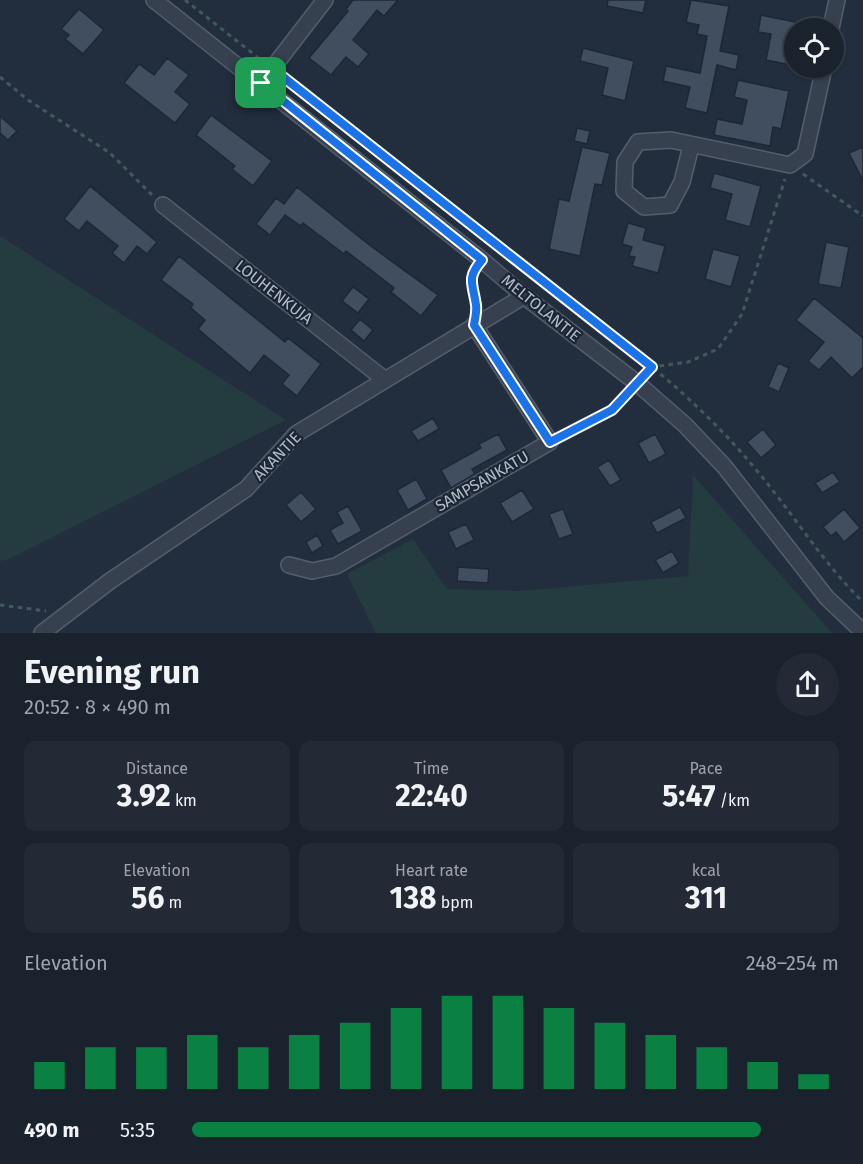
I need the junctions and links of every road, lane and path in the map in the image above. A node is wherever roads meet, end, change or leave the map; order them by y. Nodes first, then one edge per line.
1 (154, 0) edge
2 (185, 0) edge
3 (325, 0) edge
4 (837, 0) edge
5 (833, 18) edge
6 (273, 69) junction
7 (0, 77) edge
8 (822, 78) edge
9 (261, 83) junction
10 (691, 146) junction
11 (790, 165) junction
12 (163, 205) joint
13 (863, 216) edge
14 (495, 243) junction
15 (482, 260) junction
16 (524, 296) junction
17 (474, 325) junction
18 (652, 367) junction
19 (384, 380) junction
20 (637, 383) junction
21 (550, 442) junction
22 (289, 565) dead end
23 (863, 602) edge
24 (0, 605) edge
25 (67, 614) junction
26 (42, 633) edge
27 (863, 633) edge

1 - 9 street, MELTOLANTIE
2 - 6 path
3 - 6 street
4 - 5 street
6 - 9 street
6 - 14 path
7 - 12 path
8 - 11 street
9 - 15 street, MELTOLANTIE
10 - 10 street
10 - 11 street
11 - 13 path
11 - 18 path
12 - 19 street, LOUHENKUJA
14 - 15 path
14 - 18 path
15 - 16 street, MELTOLANTIE
15 - 17 path
16 - 17 street, AKANTIE
16 - 20 street, MELTOLANTIE
17 - 19 street, AKANTIE
17 - 21 street
18 - 20 path
18 - 23 path
19 - 25 street, AKANTIE
20 - 21 path
20 - 27 street, MELTOLANTIE
21 - 22 street, SAMPSANKATU
24 - 25 path
25 - 26 street, AKANTIE

